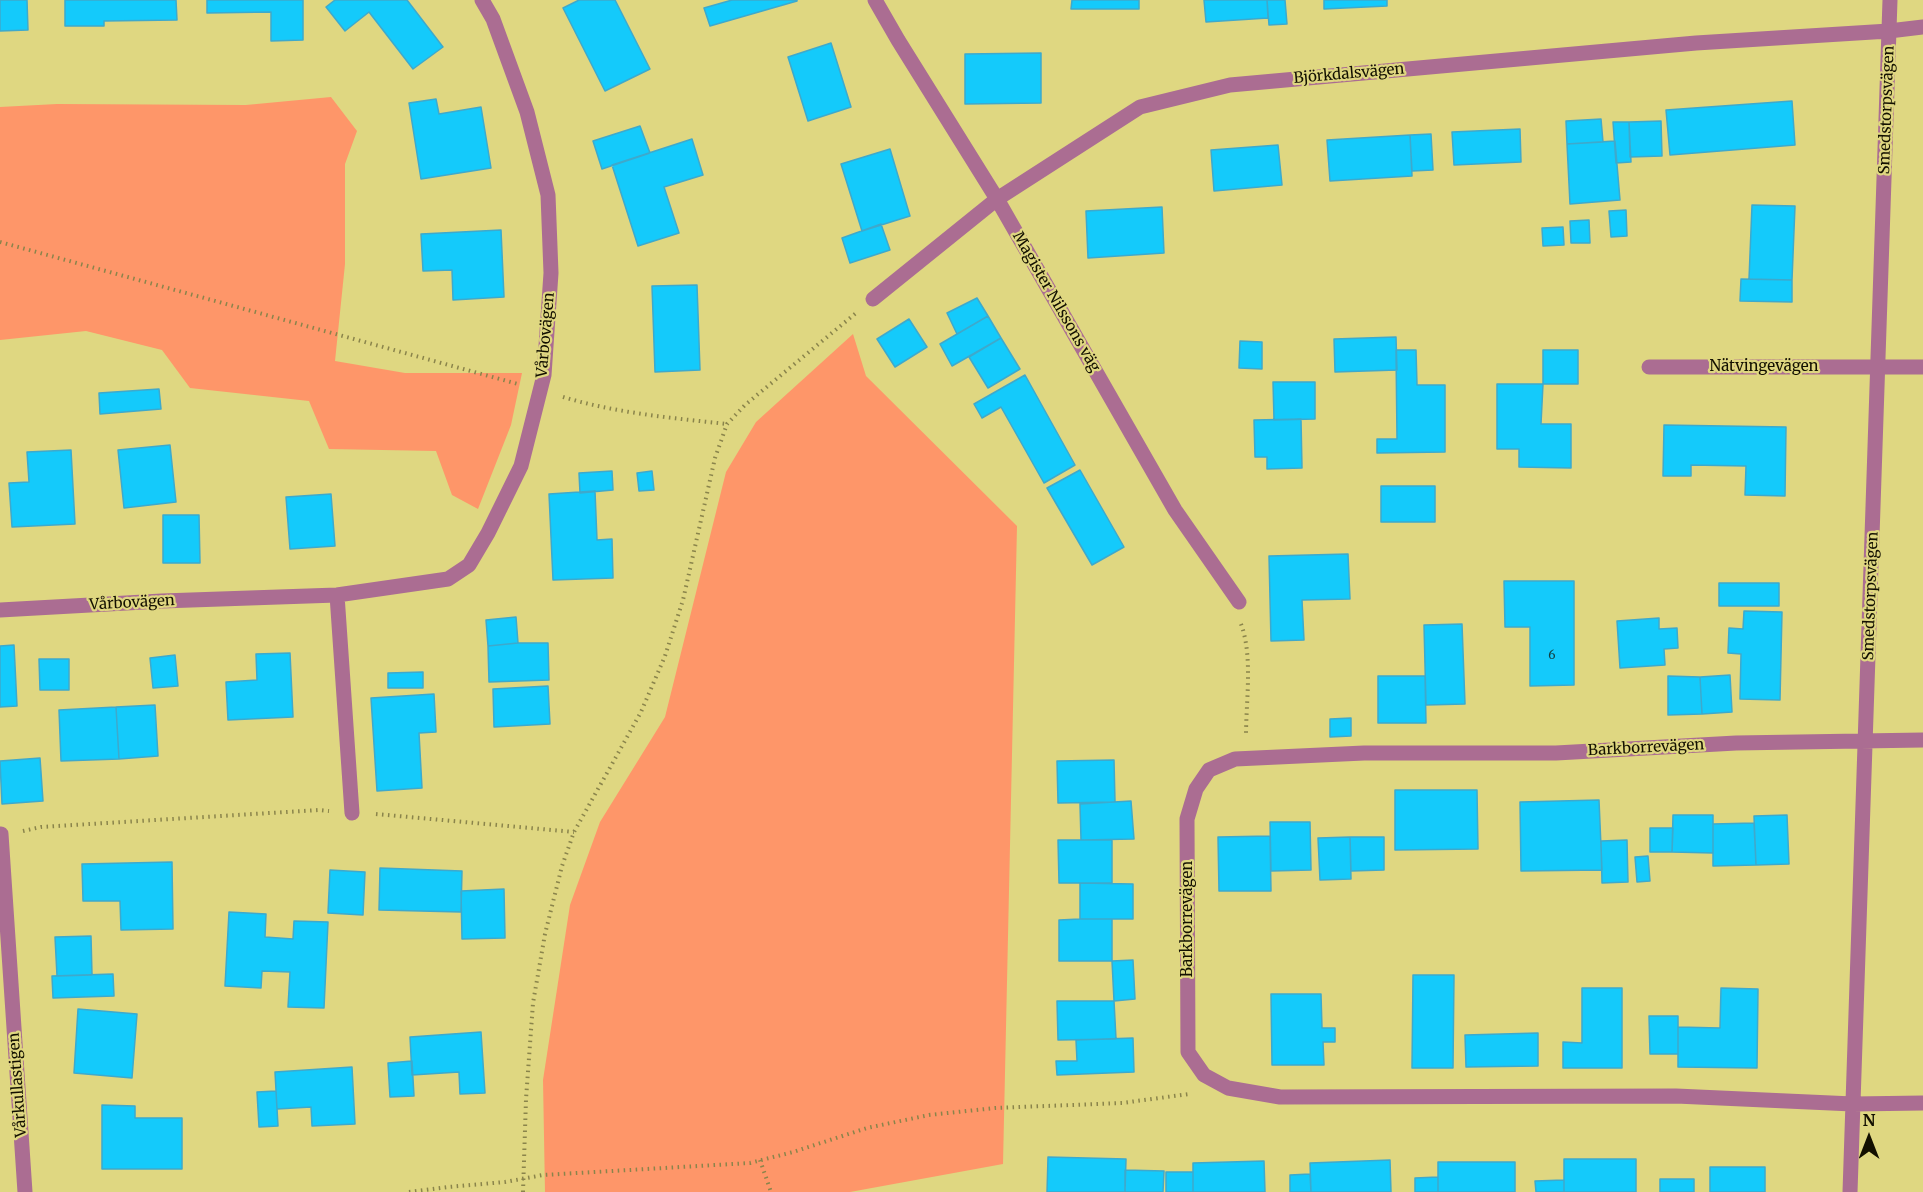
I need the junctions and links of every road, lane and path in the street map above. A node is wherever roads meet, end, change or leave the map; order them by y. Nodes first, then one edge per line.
1 (482, 0) edge
2 (875, 0) edge
3 (1890, 0) edge
4 (1923, 27) edge
5 (1889, 31) junction
6 (997, 199) junction
7 (0, 242) edge
8 (873, 299) joint
9 (1649, 367) dead end
10 (1878, 367) junction
11 (1923, 367) edge
12 (541, 390) junction
13 (727, 424) junction
14 (337, 595) junction
15 (1239, 602) joint
16 (0, 610) edge
17 (1866, 740) junction
18 (1923, 740) edge
19 (1245, 758) junction
20 (352, 813) junction
21 (574, 832) junction
22 (1, 834) edge
23 (1228, 1088) junction
24 (1923, 1103) edge
25 (1853, 1104) junction
26 (760, 1160) junction
27 (523, 1179) junction
28 (25, 1192) edge
29 (410, 1192) edge
30 (523, 1192) edge
31 (771, 1192) edge
32 (1850, 1192) edge

1 - 12 street, Vårbovägen
2 - 6 street, Magister Nilssons väg
3 - 5 street, Smedstorpsvägen
4 - 5 street, Björkdalsvägen
5 - 6 street, Björkdalsvägen
5 - 10 street, Smedstorpsvägen
6 - 8 street, Björkdalsvägen
6 - 15 street, Magister Nilssons väg
7 - 12 path
8 - 13 path
9 - 10 street, Nätvingevägen
10 - 11 street, Nätvingevägen
10 - 17 street, Smedstorpsvägen
12 - 13 path
12 - 14 street, Vårbovägen
13 - 21 path
14 - 16 street, Vårbovägen
14 - 20 street
15 - 19 path
17 - 18 street, Barkborrevägen
17 - 19 street, Barkborrevägen
17 - 25 street, Smedstorpsvägen
19 - 23 street, Barkborrevägen
20 - 21 path
20 - 22 path
21 - 27 path
22 - 28 street, Vårkullastigen
23 - 25 street, Barkborrevägen
23 - 26 path
24 - 25 street, Barkborrevägen
25 - 32 street, Smedstorpsvägen
26 - 27 path
26 - 31 path
27 - 29 path
27 - 30 path

